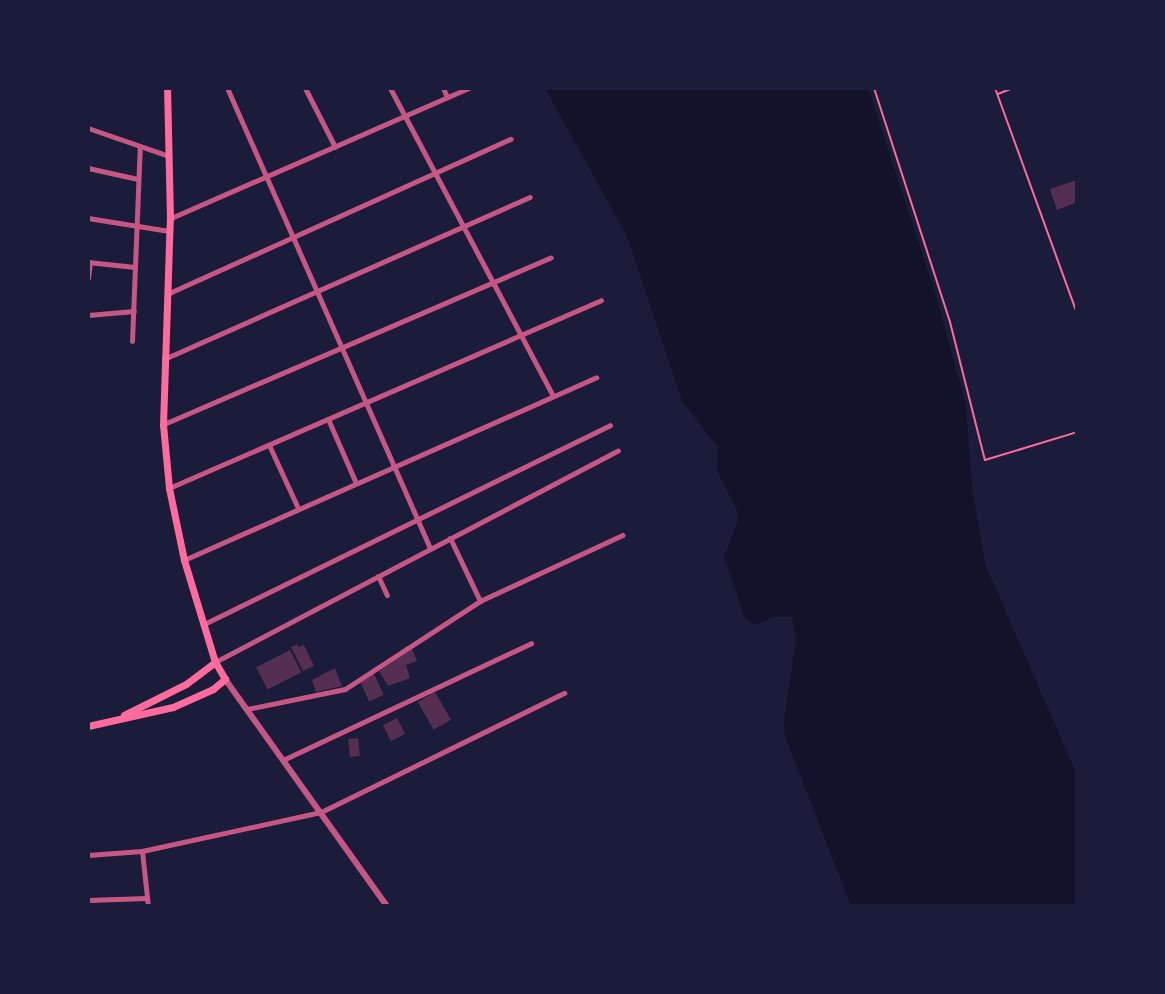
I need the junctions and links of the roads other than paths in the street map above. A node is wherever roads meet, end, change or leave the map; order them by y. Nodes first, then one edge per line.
1 (167, 88) edge
2 (305, 88) edge
3 (390, 88) edge
4 (443, 88) edge
5 (468, 88) edge
6 (228, 90) edge
7 (447, 97) junction
8 (405, 116) junction
9 (88, 128) edge
10 (511, 139) dead end
11 (140, 146) junction
12 (335, 147) junction
13 (169, 156) junction
14 (88, 168) edge
15 (435, 174) junction
16 (267, 177) junction
17 (138, 179) junction
18 (530, 197) dead end
19 (88, 218) edge
20 (170, 218) junction
21 (137, 225) junction
22 (464, 228) junction
23 (169, 231) junction
24 (294, 238) junction
25 (551, 257) dead end
26 (89, 262) edge
27 (135, 267) junction
28 (88, 278) edge
29 (492, 282) junction
30 (317, 292) junction
31 (166, 295) junction
32 (601, 300) dead end
33 (134, 311) junction
34 (88, 315) edge
35 (521, 335) junction
36 (132, 341) dead end
37 (342, 347) junction
38 (163, 360) junction
39 (596, 377) dead end
40 (553, 396) junction
41 (366, 403) junction
42 (328, 419) junction
43 (163, 425) junction
44 (610, 425) dead end
45 (269, 445) junction
46 (618, 450) dead end
47 (394, 466) junction
48 (356, 483) junction
49 (169, 488) junction
50 (298, 508) junction
51 (417, 519) junction
52 (622, 535) dead end
53 (450, 538) junction
54 (430, 548) junction
55 (184, 560) junction
56 (378, 576) junction
57 (387, 595) dead end
58 (480, 601) junction
59 (203, 624) junction
60 (531, 643) dead end
61 (215, 662) junction
62 (225, 679) junction
63 (564, 693) dead end
64 (247, 709) junction
65 (122, 716) junction
66 (88, 726) edge
67 (285, 759) junction
68 (321, 812) junction
69 (142, 851) junction
70 (88, 855) edge
71 (147, 898) junction
72 (88, 900) edge
73 (148, 906) edge
74 (387, 906) edge

1 - 13 main road
2 - 12 street
3 - 8 street
4 - 7 street
5 - 7 street
6 - 16 street
7 - 8 street
8 - 12 street
8 - 15 street
9 - 11 street
10 - 15 street
11 - 13 street
11 - 17 street
12 - 16 street
13 - 20 main road
14 - 17 street
15 - 22 street
15 - 24 street
16 - 20 street
16 - 24 street
17 - 21 street
18 - 22 street
19 - 21 street
20 - 23 main road
21 - 23 street
21 - 27 street
22 - 29 street
22 - 30 street
23 - 31 main road
24 - 30 street
24 - 31 street
25 - 29 street
26 - 27 street
26 - 28 street
27 - 33 street
29 - 35 street
29 - 37 street
30 - 37 street
30 - 38 street
31 - 38 main road
32 - 35 street
33 - 34 street
33 - 36 street
35 - 40 street
35 - 41 street
37 - 41 street
37 - 43 street
38 - 43 main road
39 - 40 street
40 - 47 street
41 - 42 street
41 - 47 street
42 - 45 street
42 - 48 street
43 - 49 main road
44 - 51 street
45 - 49 street
45 - 50 street
46 - 53 street
47 - 48 street
47 - 51 street
48 - 50 street
49 - 55 main road
50 - 55 street
51 - 54 street
51 - 59 street
52 - 58 street
53 - 54 street
53 - 58 street
54 - 56 street
55 - 59 main road
56 - 57 street
56 - 61 street
58 - 64 street
59 - 61 main road
60 - 67 street
61 - 62 main road
61 - 65 main road
62 - 64 street
62 - 65 main road
63 - 68 street
64 - 67 street
65 - 66 main road
67 - 68 street
68 - 69 street
68 - 74 street
69 - 70 street
69 - 71 street
71 - 72 street
71 - 73 street

